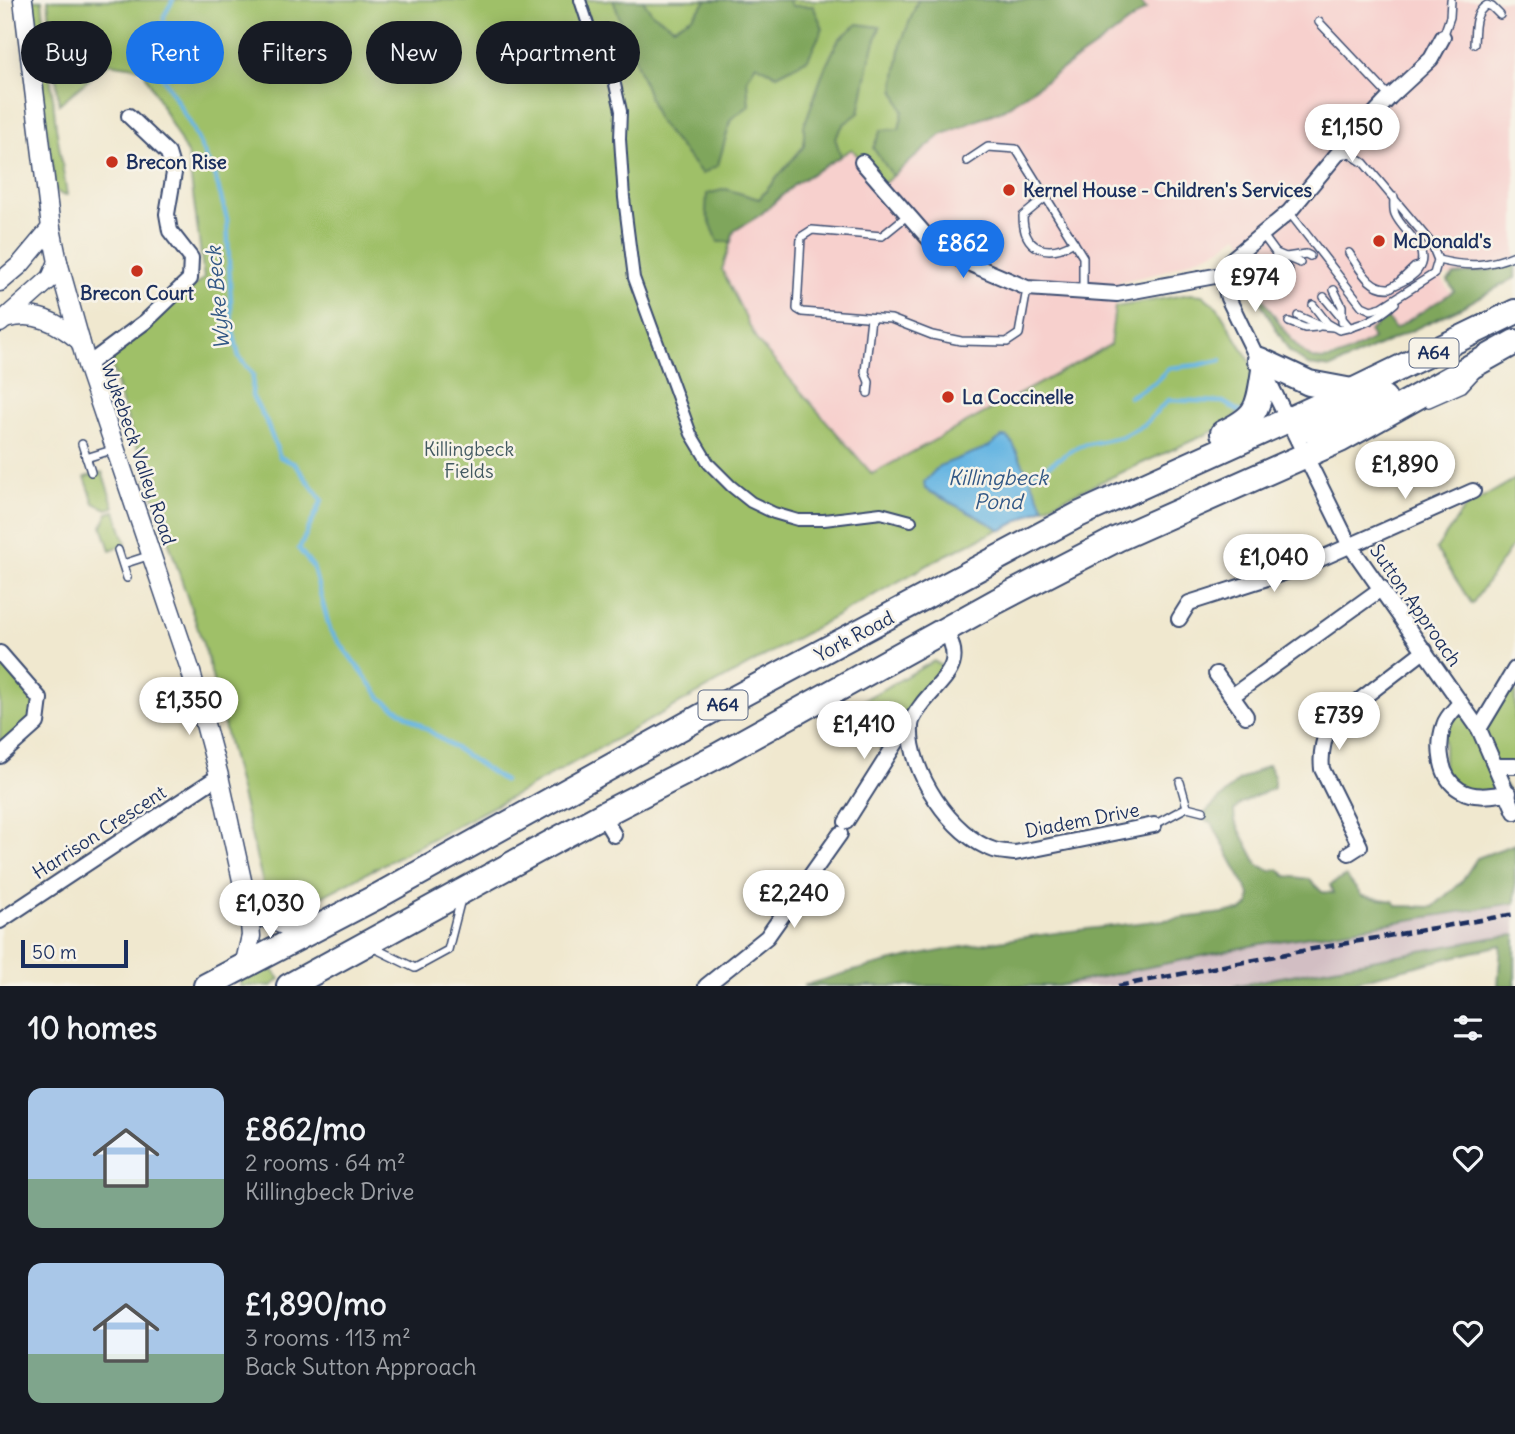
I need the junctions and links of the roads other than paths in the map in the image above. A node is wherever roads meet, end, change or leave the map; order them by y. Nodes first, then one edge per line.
1 (23, 0) edge
2 (580, 0) edge
3 (1451, 0) edge
4 (1500, 15) dead end
5 (1319, 22) dead end
6 (1443, 37) joint
7 (1474, 44) dead end
8 (1390, 97) junction
9 (129, 116) dead end
10 (1337, 155) junction
11 (967, 161) dead end
12 (862, 162) dead end
13 (1394, 196) junction
14 (1046, 198) junction
15 (1289, 212) junction
16 (908, 215) junction
17 (51, 228) junction
18 (1262, 234) junction
19 (1074, 242) junction
20 (1276, 253) junction
21 (1349, 253) dead end
22 (1515, 255) edge
23 (1310, 256) dead end
24 (1286, 257) junction
25 (1438, 260) junction
26 (58, 262) junction
27 (1300, 263) dead end
28 (1275, 265) junction
29 (1289, 271) dead end
30 (1226, 274) junction
31 (0, 282) edge
32 (1273, 283) dead end
33 (1414, 287) junction
34 (1027, 288) junction
35 (1265, 289) dead end
36 (1385, 289) junction
37 (1334, 290) dead end
38 (1083, 292) junction
39 (1324, 297) dead end
40 (1313, 305) dead end
41 (1515, 312) edge
42 (1298, 316) dead end
43 (870, 318) junction
44 (2, 321) edge
45 (1289, 322) dead end
46 (1342, 322) junction
47 (1321, 326) junction
48 (1334, 327) junction
49 (1349, 328) junction
50 (80, 341) junction
51 (1504, 348) edge
52 (87, 365) junction
53 (1262, 365) junction
54 (1436, 386) junction
55 (1352, 391) junction
56 (868, 393) dead end
57 (1398, 408) junction
58 (1289, 419) junction
59 (1238, 442) junction
60 (82, 444) dead end
61 (115, 449) junction
62 (1305, 455) junction
63 (86, 458) junction
64 (91, 472) dead end
65 (1474, 491) dead end
66 (911, 521) dead end
67 (1062, 524) junction
68 (1349, 544) junction
69 (118, 550) dead end
70 (151, 555) junction
71 (123, 564) junction
72 (127, 578) dead end
73 (1382, 588) junction
74 (1179, 618) dead end
75 (945, 630) junction
76 (1425, 650) junction
77 (0, 653) edge
78 (1515, 669) edge
79 (1216, 674) dead end
80 (1233, 696) junction
81 (1460, 703) junction
82 (1246, 716) dead end
83 (911, 724) junction
84 (1479, 729) junction
85 (0, 756) edge
86 (1496, 766) junction
87 (1515, 766) edge
88 (219, 776) junction
89 (1181, 782) dead end
90 (1509, 793) junction
91 (1187, 807) junction
92 (1203, 811) dead end
93 (1515, 812) edge
94 (1154, 825) joint
95 (1349, 853) dead end
96 (463, 892) junction
97 (249, 912) junction
98 (0, 921) edge
99 (304, 933) junction
100 (366, 945) junction
101 (244, 966) junction
102 (206, 986) edge
103 (289, 986) edge
104 (706, 986) edge

1 - 17 street, Wykebeck Valley Road
2 - 66 street
3 - 6 lane
4 - 7 lane
5 - 8 lane
6 - 8 street
8 - 10 street
9 - 52 street
10 - 13 lane
10 - 15 street
11 - 14 lane
12 - 16 street
13 - 25 lane
13 - 36 lane
14 - 19 lane
14 - 19 lane
15 - 18 street
15 - 33 lane
16 - 34 street
16 - 43 lane
17 - 26 street, Wykebeck Valley Road
17 - 31 street
18 - 20 lane
18 - 30 street
19 - 38 lane
20 - 24 lane
20 - 28 lane
20 - 29 lane
21 - 36 lane
22 - 25 lane
23 - 24 lane
24 - 27 lane
25 - 33 lane
26 - 44 street
26 - 50 street, Wykebeck Valley Road
28 - 32 lane
28 - 35 lane
30 - 38 street
30 - 53 street, Sutton Approach
33 - 36 lane
33 - 49 lane
34 - 38 street
34 - 43 lane
37 - 46 lane
39 - 46 lane
40 - 48 lane
41 - 55 highway, York Road / A64
42 - 47 lane
43 - 56 lane
44 - 50 street
45 - 47 lane
46 - 49 lane
47 - 48 lane
48 - 49 lane
50 - 52 street, Wykebeck Valley Road
51 - 54 highway, York Road / A64
51 - 57 lane
52 - 61 street, Wykebeck Valley Road
53 - 55 highway
53 - 58 street, Sutton Approach
53 - 67 highway
54 - 57 highway, York Road / A64
54 - 58 highway
55 - 58 highway, York Road / A64
57 - 62 highway, York Road / A64
58 - 59 highway, York Road / A64
58 - 62 street, Sutton Approach
59 - 62 highway
59 - 67 highway, York Road / A64
60 - 63 lane
61 - 63 lane
61 - 70 street, Wykebeck Valley Road
62 - 68 street, Sutton Approach
62 - 75 highway, York Road / A64
63 - 64 lane
65 - 68 street
67 - 99 highway, York Road / A64
68 - 73 street, Sutton Approach
68 - 74 street
69 - 71 lane
70 - 71 lane
70 - 88 street, Wykebeck Valley Road
71 - 72 lane
73 - 76 street, Sutton Approach
73 - 80 street
75 - 83 street
75 - 96 highway, York Road / A64
76 - 81 street, Sutton Approach
76 - 95 street
77 - 85 street
78 - 84 street
79 - 80 street
80 - 82 street
81 - 84 street, Sutton Approach
81 - 90 street
83 - 94 street, Diadem Drive
83 - 104 street
84 - 86 street, Sutton Approach
86 - 87 street
86 - 90 street, Sutton Approach
88 - 97 street, Wykebeck Valley Road
88 - 98 street, Harrison Crescent
89 - 91 lane
90 - 93 street, Sutton Approach
91 - 92 lane
91 - 94 lane
96 - 100 highway, York Road / A64
96 - 100 lane
97 - 99 street
97 - 101 street, Wykebeck Valley Road
99 - 101 highway, York Road / A64
100 - 103 highway, York Road / A64
101 - 102 highway, York Road / A64

